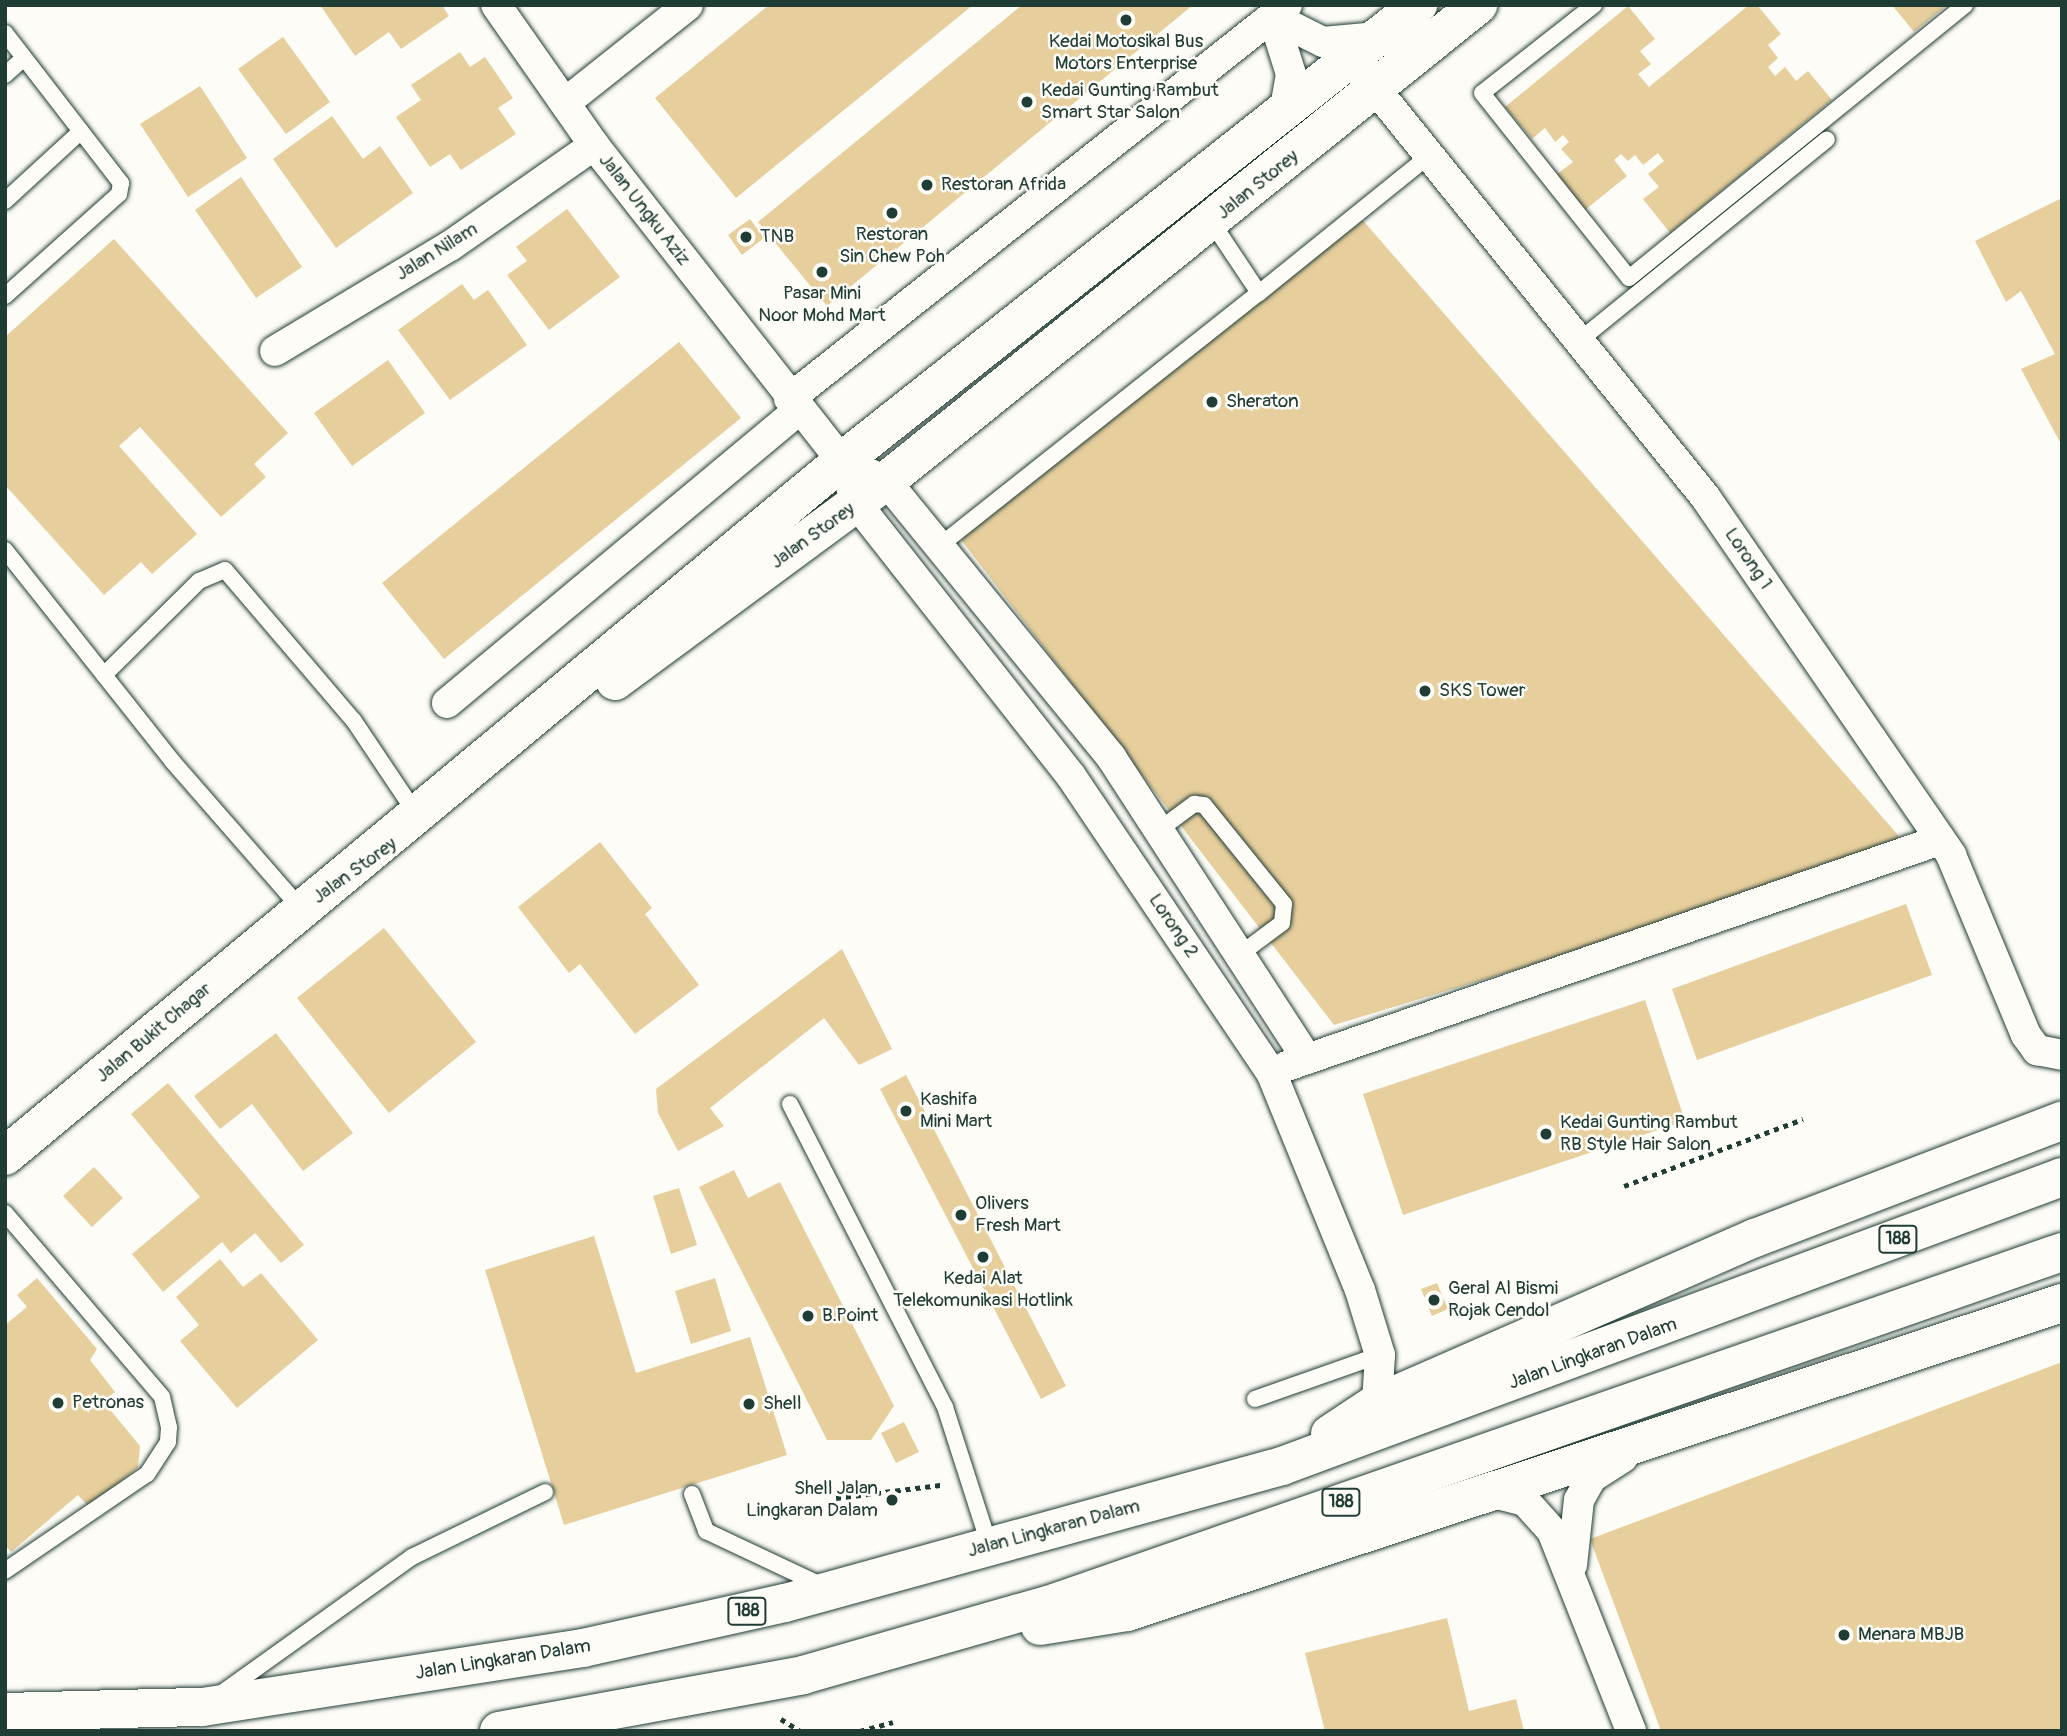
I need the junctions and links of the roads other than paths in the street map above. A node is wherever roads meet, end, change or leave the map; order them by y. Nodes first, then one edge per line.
1 (496, 5) edge
2 (688, 5) edge
3 (1418, 5) edge
4 (1478, 5) edge
5 (1594, 5) edge
6 (1965, 5) edge
7 (1280, 11) edge
8 (5, 33) edge
9 (1365, 48) junction
10 (24, 58) junction
11 (5, 75) edge
12 (1377, 90) junction
13 (565, 103) junction
14 (1284, 112) junction
15 (81, 131) junction
16 (1827, 139) dead end
17 (593, 145) junction
18 (1430, 155) junction
19 (5, 201) edge
20 (1212, 221) junction
21 (1259, 293) junction
22 (5, 296) edge
23 (1580, 340) junction
24 (275, 351) dead end
25 (794, 405) junction
26 (842, 461) junction
27 (872, 492) junction
28 (938, 547) junction
29 (5, 550) edge
30 (104, 675) junction
31 (447, 703) dead end
32 (417, 815) junction
33 (1159, 830) junction
34 (1940, 840) junction
35 (302, 910) junction
36 (1240, 955) junction
37 (2062, 1055) edge
38 (1307, 1059) junction
39 (1271, 1072) junction
40 (790, 1104) dead end
41 (2062, 1121) edge
42 (5, 1156) edge
43 (2062, 1177) edge
44 (5, 1213) edge
45 (2062, 1252) edge
46 (2062, 1303) edge
47 (1380, 1355) junction
48 (1255, 1399) dead end
49 (1377, 1403) junction
50 (1653, 1440) junction
51 (1282, 1466) junction
52 (545, 1492) dead end
53 (1493, 1493) junction
54 (692, 1494) dead end
55 (990, 1546) junction
56 (5, 1571) edge
57 (1573, 1572) junction
58 (832, 1590) junction
59 (923, 1641) junction
60 (202, 1707) junction
61 (5, 1712) edge
62 (571, 1725) edge
63 (499, 1731) edge
64 (1631, 1731) edge

1 - 13 street, Jalan Ungku Aziz
2 - 13 street
3 - 9 main road, Jalan Storey
4 - 12 main road, Jalan Storey
5 - 6 lane
7 - 9 street
7 - 14 street
7 - 25 street
8 - 10 lane
9 - 12 street, Lorong 1
9 - 14 main road, Jalan Storey
10 - 11 lane
10 - 15 lane
12 - 18 street, Lorong 1
12 - 20 main road, Jalan Storey
13 - 17 street, Jalan Ungku Aziz
14 - 26 main road, Jalan Storey
15 - 19 lane
15 - 22 lane
16 - 23 lane
17 - 24 street, Jalan Nilam
17 - 25 street, Jalan Ungku Aziz
18 - 21 lane
18 - 23 street, Lorong 1
20 - 21 lane
20 - 27 main road, Jalan Storey
21 - 28 lane
23 - 34 street, Lorong 1
25 - 26 street, Jalan Ungku Aziz
25 - 31 street
26 - 27 street, Jalan Ungku Aziz
26 - 32 main road, Jalan Storey
27 - 28 street
27 - 35 main road, Jalan Storey
27 - 39 street, Lorong 2
28 - 33 street
29 - 30 lane
30 - 32 lane
30 - 35 lane
32 - 35 main road, Jalan Storey
33 - 36 street
33 - 36 lane
34 - 37 street, Lorong 1
34 - 38 street
35 - 42 main road, Jalan Bukit Chagar
36 - 38 street
38 - 39 street
39 - 47 street, Lorong 2
40 - 55 lane
41 - 49 main road
43 - 51 main road, Jalan Lingkaran Dalam / 188
44 - 56 lane
45 - 59 main road, 188
46 - 50 main road
47 - 48 lane
47 - 49 street, Lorong 2
49 - 51 main road
50 - 53 main road
50 - 57 street
51 - 55 main road, Jalan Lingkaran Dalam / 188
52 - 60 lane
53 - 57 street
53 - 59 main road
54 - 58 lane
55 - 58 main road, Jalan Lingkaran Dalam / 188
57 - 64 street
58 - 60 main road, Jalan Lingkaran Dalam / 188
59 - 62 main road, 188
60 - 61 main road, Jalan Lingkaran Dalam / 188
62 - 63 main road, 188

